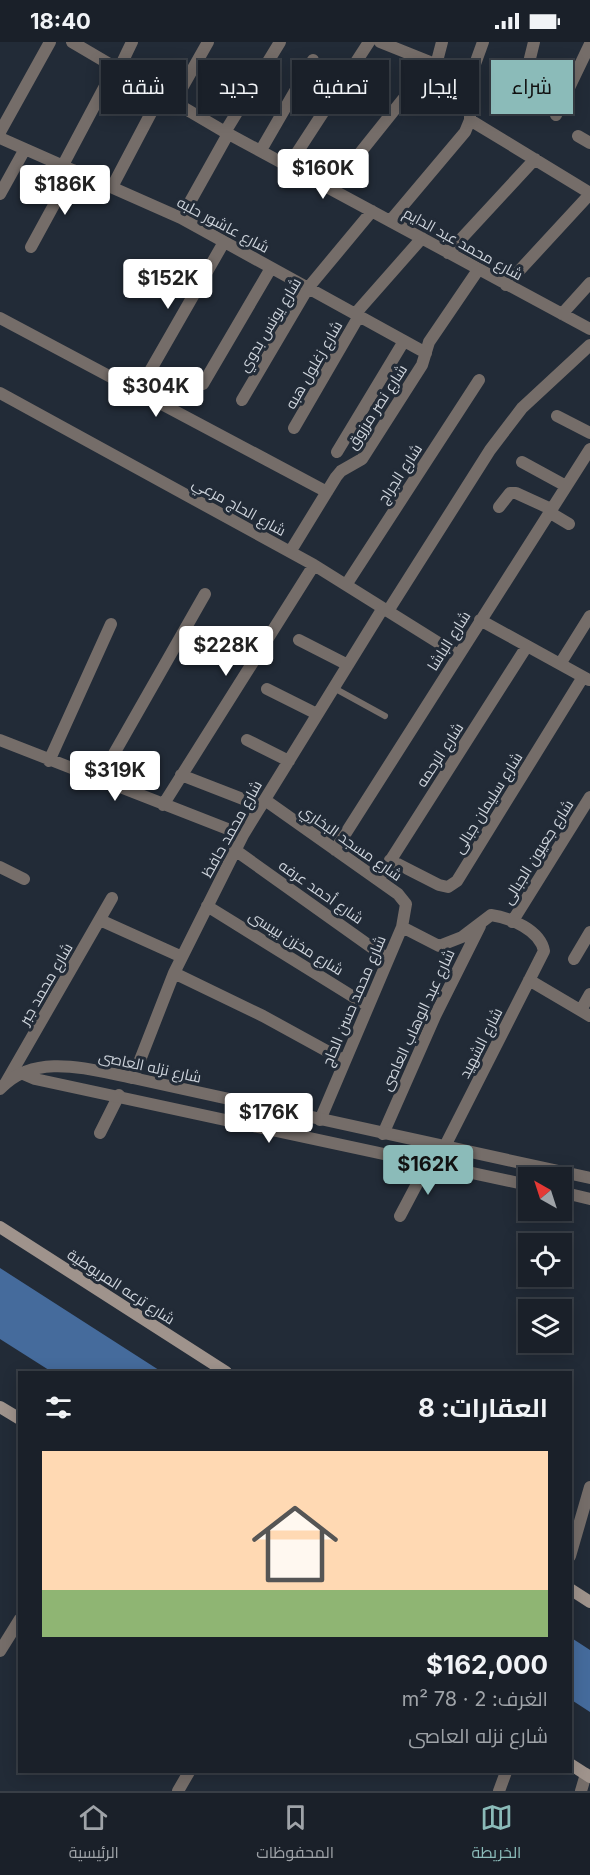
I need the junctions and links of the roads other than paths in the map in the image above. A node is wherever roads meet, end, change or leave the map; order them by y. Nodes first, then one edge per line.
1 (50, 42) edge
2 (72, 42) edge
3 (132, 42) edge
4 (208, 42) edge
5 (280, 42) edge
6 (369, 42) edge
7 (380, 42) edge
8 (442, 42) edge
9 (483, 42) edge
10 (534, 42) edge
11 (590, 44) edge
12 (103, 60) edge
13 (122, 60) edge
14 (424, 60) edge
15 (437, 60) edge
16 (476, 60) edge
17 (530, 60) edge
18 (186, 81) edge
19 (292, 96) edge
20 (101, 100) edge
21 (401, 102) edge
22 (186, 109) edge
23 (150, 114) edge
24 (470, 114) edge
25 (556, 115) dead end
26 (470, 120) junction
27 (0, 132) edge
28 (227, 133) junction
29 (578, 136) dead end
30 (0, 138) edge
31 (590, 143) edge
32 (25, 148) junction
33 (261, 150) junction
34 (535, 159) junction
35 (290, 165) junction
36 (68, 167) junction
37 (112, 187) junction
38 (332, 188) junction
39 (0, 194) edge
40 (590, 194) edge
41 (372, 211) junction
42 (181, 218) junction
43 (390, 221) junction
44 (422, 238) junction
45 (224, 242) junction
46 (31, 247) dead end
47 (448, 253) junction
48 (271, 268) junction
49 (478, 270) junction
50 (590, 283) edge
51 (506, 285) junction
52 (308, 288) junction
53 (562, 314) junction
54 (357, 315) junction
55 (0, 318) edge
56 (590, 329) edge
57 (404, 341) junction
58 (590, 345) edge
59 (426, 353) junction
60 (479, 380) dead end
61 (203, 384) dead end
62 (138, 392) junction
63 (0, 393) edge
64 (243, 400) dead end
65 (557, 416) dead end
66 (294, 428) dead end
67 (590, 433) edge
68 (590, 449) edge
69 (337, 452) dead end
70 (522, 462) dead end
71 (566, 486) junction
72 (327, 492) junction
73 (499, 507) dead end
74 (550, 510) junction
75 (569, 524) dead end
76 (290, 552) junction
77 (314, 565) junction
78 (346, 585) junction
79 (205, 594) dead end
80 (385, 609) junction
81 (590, 616) edge
82 (480, 620) junction
83 (111, 624) dead end
84 (298, 640) dead end
85 (527, 646) junction
86 (458, 655) junction
87 (560, 664) junction
88 (348, 665) junction
89 (587, 679) edge
90 (334, 687) junction
91 (267, 689) dead end
92 (317, 714) junction
93 (385, 716) dead end
94 (0, 740) edge
95 (247, 740) dead end
96 (49, 761) junction
97 (289, 761) junction
98 (181, 776) junction
99 (99, 780) junction
100 (590, 797) edge
101 (263, 803) junction
102 (163, 805) junction
103 (243, 835) junction
104 (235, 850) junction
105 (335, 850) junction
106 (390, 860) junction
107 (0, 867) edge
108 (24, 879) dead end
109 (378, 880) junction
110 (111, 898) dead end
111 (207, 906) junction
112 (100, 920) junction
113 (483, 921) junction
114 (512, 922) junction
115 (402, 927) junction
116 (590, 932) edge
117 (182, 957) junction
118 (388, 959) junction
119 (574, 959) dead end
120 (174, 973) junction
121 (529, 980) junction
122 (590, 994) edge
123 (368, 1006) junction
124 (585, 1013) edge
125 (345, 1061) junction
126 (21, 1073) junction
127 (134, 1078) junction
128 (2, 1087) edge
129 (119, 1095) junction
130 (210, 1095) junction
131 (203, 1114) junction
132 (320, 1120) junction
133 (100, 1133) dead end
134 (383, 1134) junction
135 (418, 1141) junction
136 (444, 1148) junction
137 (412, 1159) junction
138 (428, 1163) junction
139 (590, 1178) edge
140 (518, 1183) edge
141 (572, 1194) edge
142 (590, 1198) edge
143 (400, 1216) dead end
144 (0, 1227) edge
145 (224, 1371) edge
146 (0, 1407) edge
147 (18, 1418) edge
148 (590, 1487) edge
149 (572, 1549) edge
150 (572, 1590) edge
151 (590, 1602) edge
152 (18, 1622) edge
153 (0, 1651) edge
154 (572, 1765) edge
155 (188, 1773) edge
156 (506, 1773) edge
157 (588, 1775) edge
158 (178, 1791) edge
159 (499, 1791) edge
160 (581, 1791) edge

1 - 27 street
2 - 12 street, شارع محمد عبد الدايم
3 - 13 street
4 - 18 street
5 - 28 street
6 - 35 street
7 - 14 street
8 - 15 street
9 - 16 street
10 - 17 street
11 - 25 street
19 - 33 street
20 - 36 street
21 - 38 street
22 - 28 street, شارع محمد عبد الدايم
23 - 37 street
24 - 26 street
26 - 34 street
26 - 43 street
28 - 33 street, شارع محمد عبد الدايم
28 - 42 street
29 - 31 street
30 - 32 street, شارع عاشور حلبه
32 - 36 street, شارع عاشور حلبه
32 - 39 street
33 - 35 street, شارع محمد عبد الدايم
34 - 40 street
34 - 47 street
35 - 38 street, شارع محمد عبد الدايم
36 - 37 street, شارع عاشور حلبه
36 - 46 street
37 - 42 street, شارع عاشور حلبه
38 - 41 street, شارع محمد عبد الدايم
40 - 51 street
41 - 43 street, شارع محمد عبد الدايم
41 - 52 street, شارع يونس بدوي
42 - 45 street, شارع عاشور حلبه
43 - 44 street, شارع محمد عبد الدايم
44 - 47 street, شارع محمد عبد الدايم
44 - 54 street, شارع زغلول هبه
45 - 48 street, شارع عاشور حلبه
45 - 62 street
47 - 49 street, شارع محمد عبد الدايم
48 - 52 street, شارع عاشور حلبه
48 - 61 street
49 - 51 street, شارع محمد عبد الدايم
49 - 59 street, شارع نصر مرزوق
50 - 53 street
51 - 53 street, شارع محمد عبد الدايم
52 - 54 street, شارع عاشور حلبه
52 - 64 street, شارع يونس بدوي
53 - 56 street, شارع محمد عبد الدايم
54 - 57 street, شارع عاشور حلبه
54 - 66 street, شارع زغلول هبه
55 - 62 street
57 - 59 street, شارع عاشور حلبه
57 - 69 street
58 - 80 street, شارع محمد حافظ
59 - 72 street, شارع نصر مرزوق
60 - 78 street, شارع الجراج
62 - 72 street
63 - 76 street, شارع الحاج مرعي
65 - 67 street
68 - 71 street, شارع الباشا
70 - 71 street
71 - 74 street, شارع الباشا
72 - 76 street, شارع نصر مرزوق
73 - 74 street
74 - 75 street
74 - 82 street, شارع الباشا
76 - 77 street, شارع الحاج مرعي
77 - 78 street, شارع الحاج مرعي
77 - 98 street
78 - 80 street, شارع الحاج مرعي
79 - 99 street
80 - 86 street, شارع الحاج مرعي
80 - 88 street, شارع محمد حافظ
81 - 87 street
82 - 85 street
82 - 86 street, شارع الباشا
83 - 96 street
84 - 88 street
85 - 87 street
85 - 106 street, شارع الرحمه
86 - 105 street, شارع الباشا
87 - 89 street
88 - 90 street, شارع محمد حافظ
89 - 106 street, شارع سليمان جبالى
90 - 92 street, شارع محمد حافظ
90 - 93 lane
91 - 92 street
92 - 97 street, شارع محمد حافظ
94 - 96 street
95 - 97 street
96 - 99 street
97 - 101 street, شارع محمد حافظ
98 - 101 street, شارع مسجد البخاري
98 - 102 street
99 - 102 street
100 - 114 street, شارع جعيون الجبالى
101 - 103 street, شارع محمد حافظ
101 - 105 street, شارع مسجد البخاري
102 - 103 street
103 - 104 street, شارع محمد حافظ
104 - 111 street, شارع محمد حافظ
104 - 118 street, شارع أحمد عرفه
105 - 109 street, شارع مسجد البخاري
106 - 109 street, شارع الرحمه
107 - 108 street
109 - 115 street, شارع مسجد البخاري
110 - 112 street, شارع محمد جبر
111 - 117 street, شارع محمد حافظ
111 - 123 street, شارع مخزن بيبسى
112 - 117 street
112 - 128 street, شارع محمد جبر
113 - 114 street
113 - 115 street
113 - 134 street, شارع عبد الوهاب العاصى
114 - 121 street, شارع الشهيد
115 - 118 street, شارع محمد حسن الحاج
116 - 119 street
117 - 120 street, شارع محمد حافظ
118 - 123 street, شارع محمد حسن الحاج
120 - 125 street
120 - 127 street, شارع محمد حافظ
121 - 124 street
121 - 136 street, شارع الشهيد
122 - 124 street
123 - 125 street, شارع محمد حسن الحاج
125 - 132 street, شارع محمد حسن الحاج
126 - 127 street, شارع نزله العاصى
126 - 128 street, شارع نزله العاصى
126 - 129 street
127 - 130 street, شارع نزله العاصى
129 - 131 street
129 - 133 street
130 - 131 street
130 - 132 street, شارع نزله العاصى
131 - 137 street
132 - 134 street, شارع نزله العاصى
134 - 135 street, شارع نزله العاصى
135 - 136 street, شارع نزله العاصى
135 - 137 street
136 - 139 street, شارع نزله العاصى
137 - 138 street
138 - 140 street
138 - 143 street
141 - 142 street
144 - 145 main road, شارع ترعه المريوطية
146 - 147 main road
148 - 149 street
150 - 151 main road
152 - 153 street
154 - 157 main road
155 - 158 street
156 - 159 street
157 - 160 street

